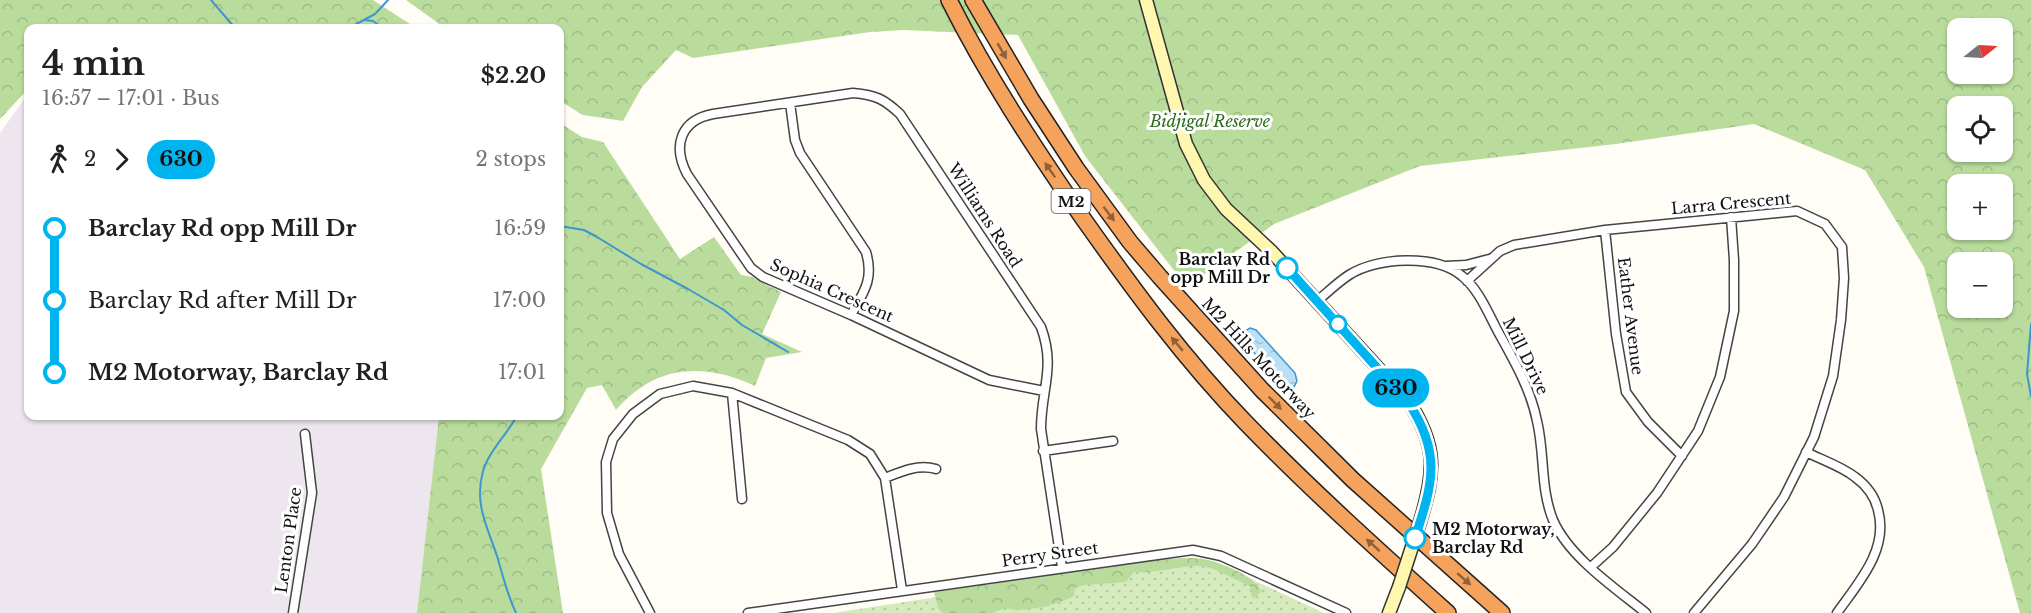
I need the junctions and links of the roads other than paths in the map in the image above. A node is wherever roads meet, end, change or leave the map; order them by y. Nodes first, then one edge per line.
1 (949, 0) edge
2 (973, 0) edge
3 (1147, 4) edge
4 (790, 103) junction
5 (682, 137) joint
6 (1731, 217) junction
7 (1605, 230) junction
8 (1492, 258) junction
9 (1445, 266) junction
10 (1467, 281) junction
11 (1317, 301) junction
12 (851, 315) junction
13 (1044, 391) junction
14 (732, 393) junction
15 (305, 434) dead end
16 (1113, 441) dead end
17 (1043, 451) junction
18 (1806, 452) junction
19 (1682, 456) junction
20 (936, 468) dead end
21 (885, 478) junction
22 (742, 499) dead end
23 (1062, 567) junction
24 (1591, 567) junction
25 (902, 590) junction
26 (293, 613) edge
27 (650, 613) edge
28 (748, 613) edge
29 (1346, 613) edge
30 (1389, 613) edge
31 (1448, 613) edge
32 (1502, 613) edge
33 (1646, 613) edge
34 (1694, 613) edge
35 (1837, 613) edge

31 -> 1 highway, M2
2 -> 32 highway, M2 Hills Motorway / M2
3 - 11 main road
4 - 5 street, Williams Road
4 - 12 street
4 - 13 street, Williams Road
5 - 12 street, Sophia Crescent
6 - 7 street, Larra Crescent
6 - 18 street, Larra Crescent
6 - 19 street
7 - 8 street, Larra Crescent
7 - 19 street, Eather Avenue
8 - 9 street
8 - 10 street, Larra Crescent
9 - 10 street, Mill Drive
9 - 11 street, Mill Drive
10 - 24 street, Mill Drive
11 - 30 main road, bridge
12 - 13 street, Sophia Crescent
13 - 17 street, Williams Road
14 - 21 street
14 - 22 street
14 - 27 street
15 - 26 street, Lenton Place
16 - 17 street
17 - 23 street, Williams Road
18 - 34 street, Larra Crescent
18 - 35 street
19 - 24 street
20 - 21 street
21 - 25 street
23 - 25 street, Perry Street
23 - 29 street, Perry Street
24 - 33 street, Mill Drive
25 - 28 street, Perry Street

